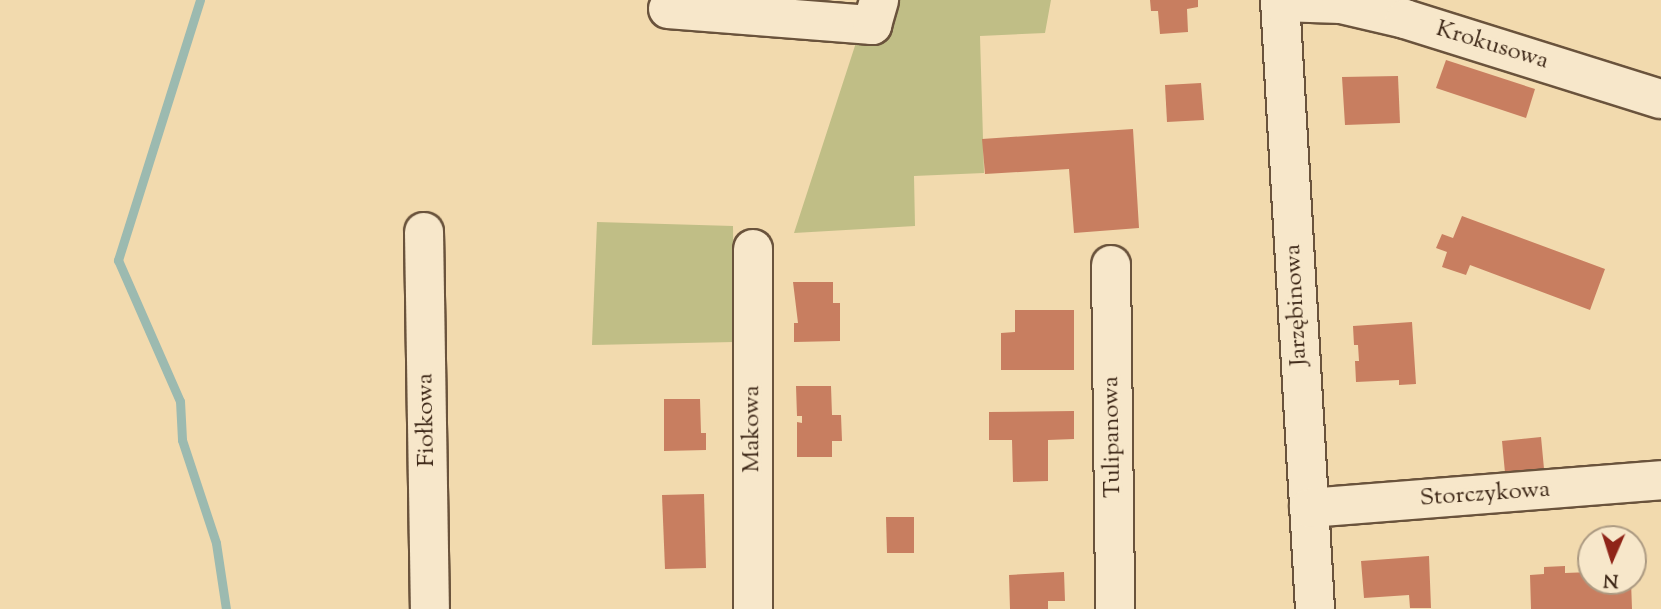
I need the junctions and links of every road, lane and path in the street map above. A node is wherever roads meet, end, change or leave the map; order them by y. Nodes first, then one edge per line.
1 (1280, 1) edge
2 (668, 9) dead end
3 (876, 12) edge
4 (1661, 99) edge
5 (424, 232) dead end
6 (753, 249) dead end
7 (1111, 265) dead end
8 (1661, 480) edge
9 (1309, 508) junction
10 (430, 609) edge
11 (753, 609) edge
12 (1115, 609) edge
13 (1315, 609) edge

1 - 4 street, Krokusowa
1 - 9 street, Jarzębinowa
2 - 3 street
5 - 10 street, Fiołkowa
6 - 11 street, Makowa
7 - 12 street, Tulipanowa
8 - 9 street, Storczykowa
9 - 13 street, Jarzębinowa

